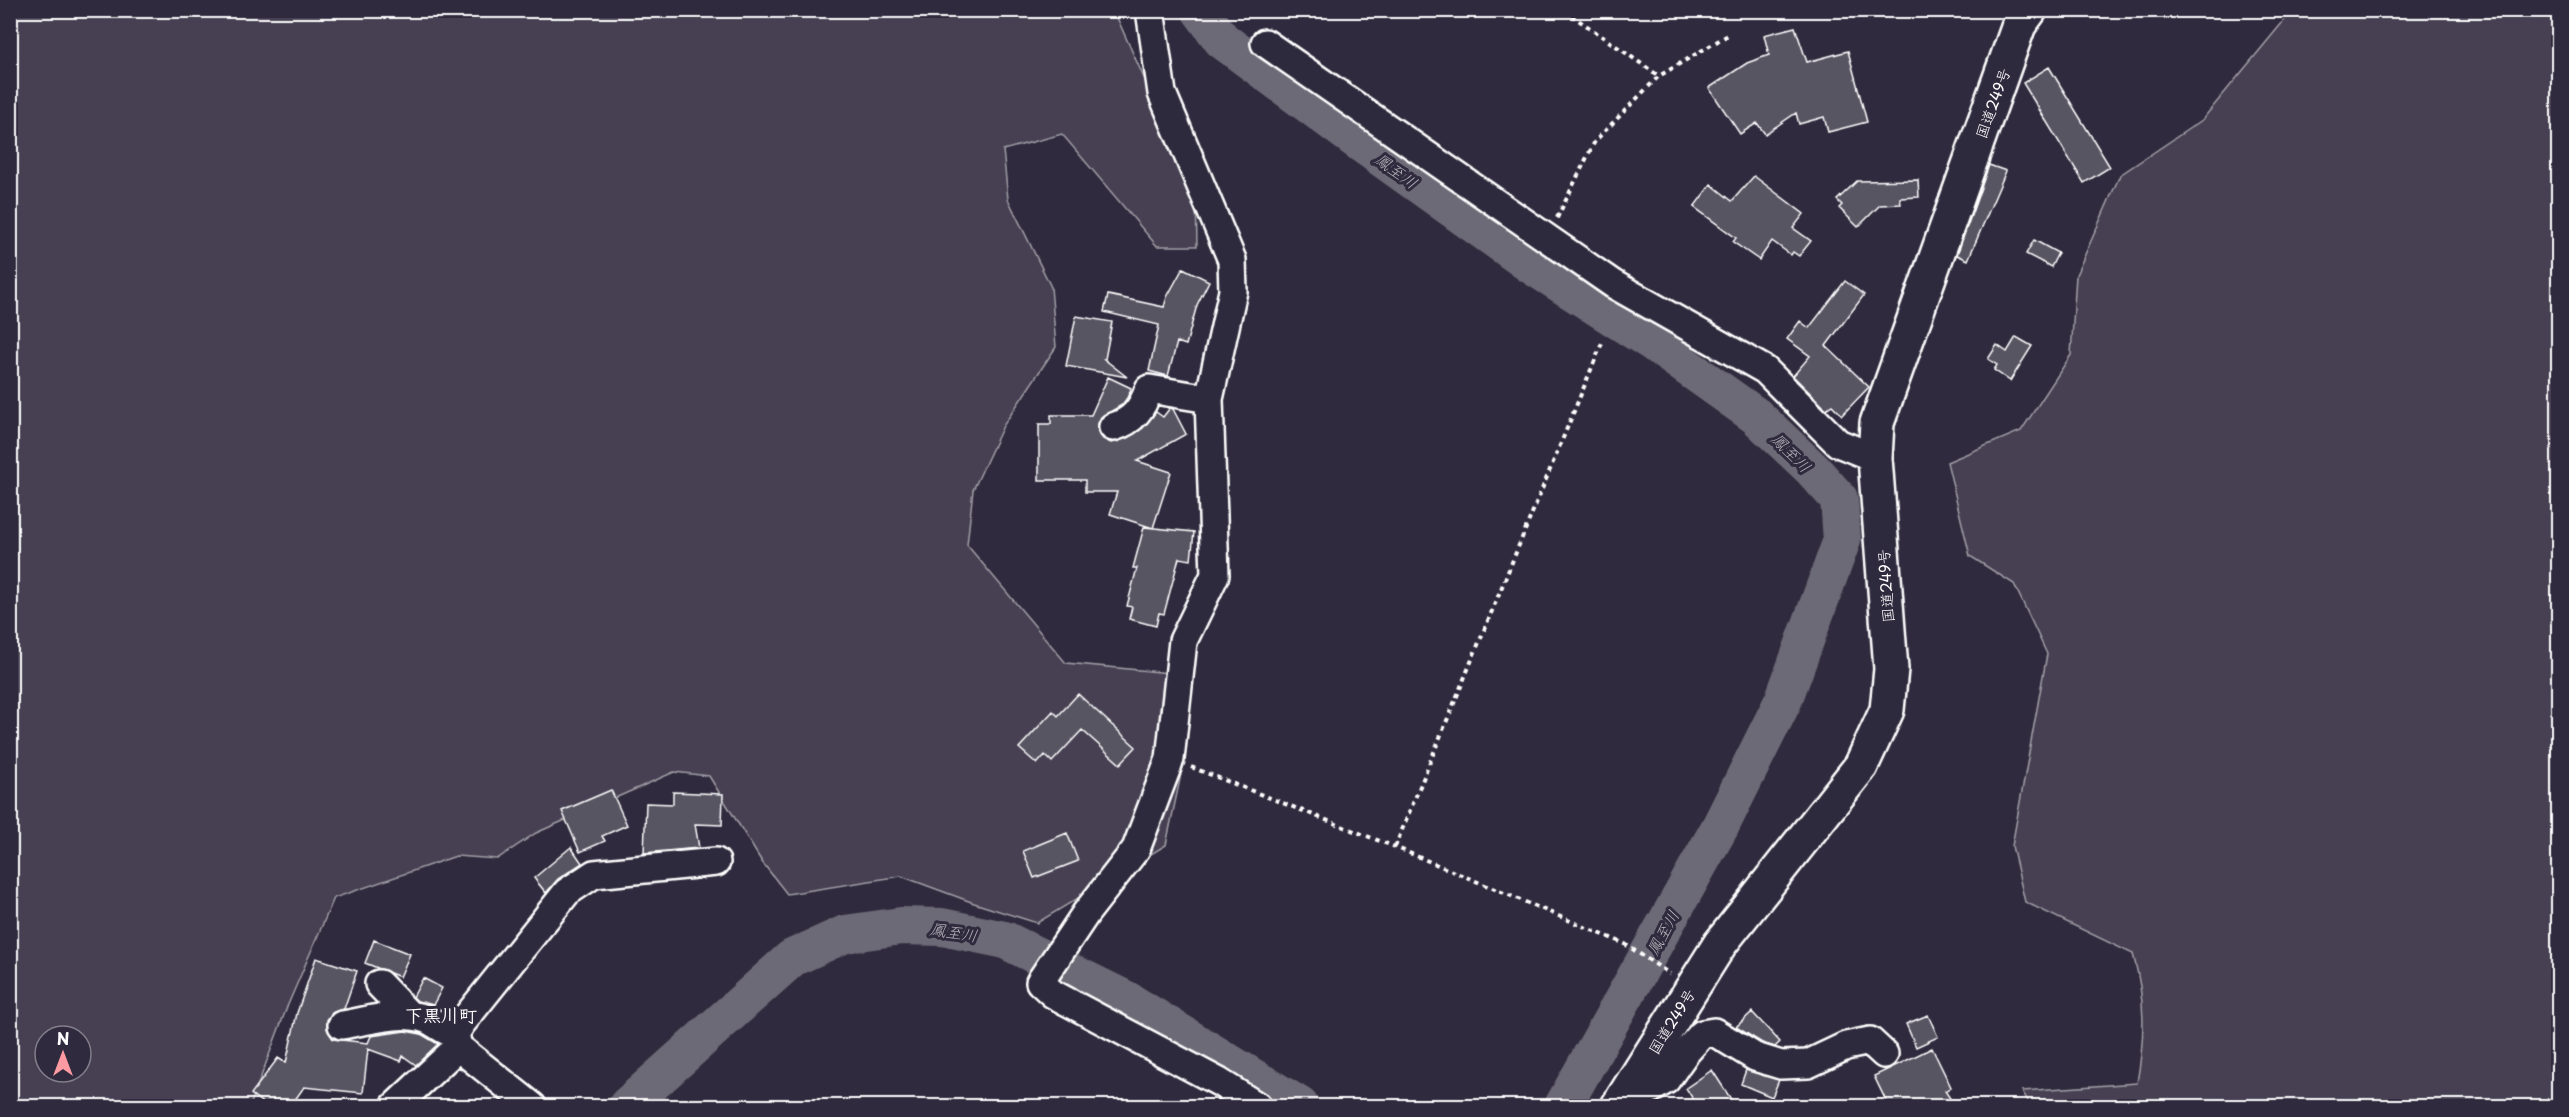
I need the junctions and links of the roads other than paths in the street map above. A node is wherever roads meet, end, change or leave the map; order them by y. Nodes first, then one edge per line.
1 (1150, 10) edge
2 (2030, 10) edge
3 (1265, 43) dead end
4 (1209, 399) junction
5 (1113, 427) dead end
6 (1875, 458) junction
7 (716, 862) dead end
8 (379, 984) dead end
9 (410, 1016) junction
10 (342, 1025) dead end
11 (457, 1041) junction
12 (1884, 1054) dead end
13 (1626, 1095) edge
14 (395, 1107) edge
15 (532, 1107) edge
16 (1257, 1107) edge

1 - 4 street
2 - 6 highway, 国道249号
3 - 6 street
4 - 5 street
4 - 16 street
6 - 13 highway, 国道249号
7 - 11 street
8 - 9 street
9 - 10 street
9 - 11 street
11 - 14 street
11 - 15 street
12 - 13 street

